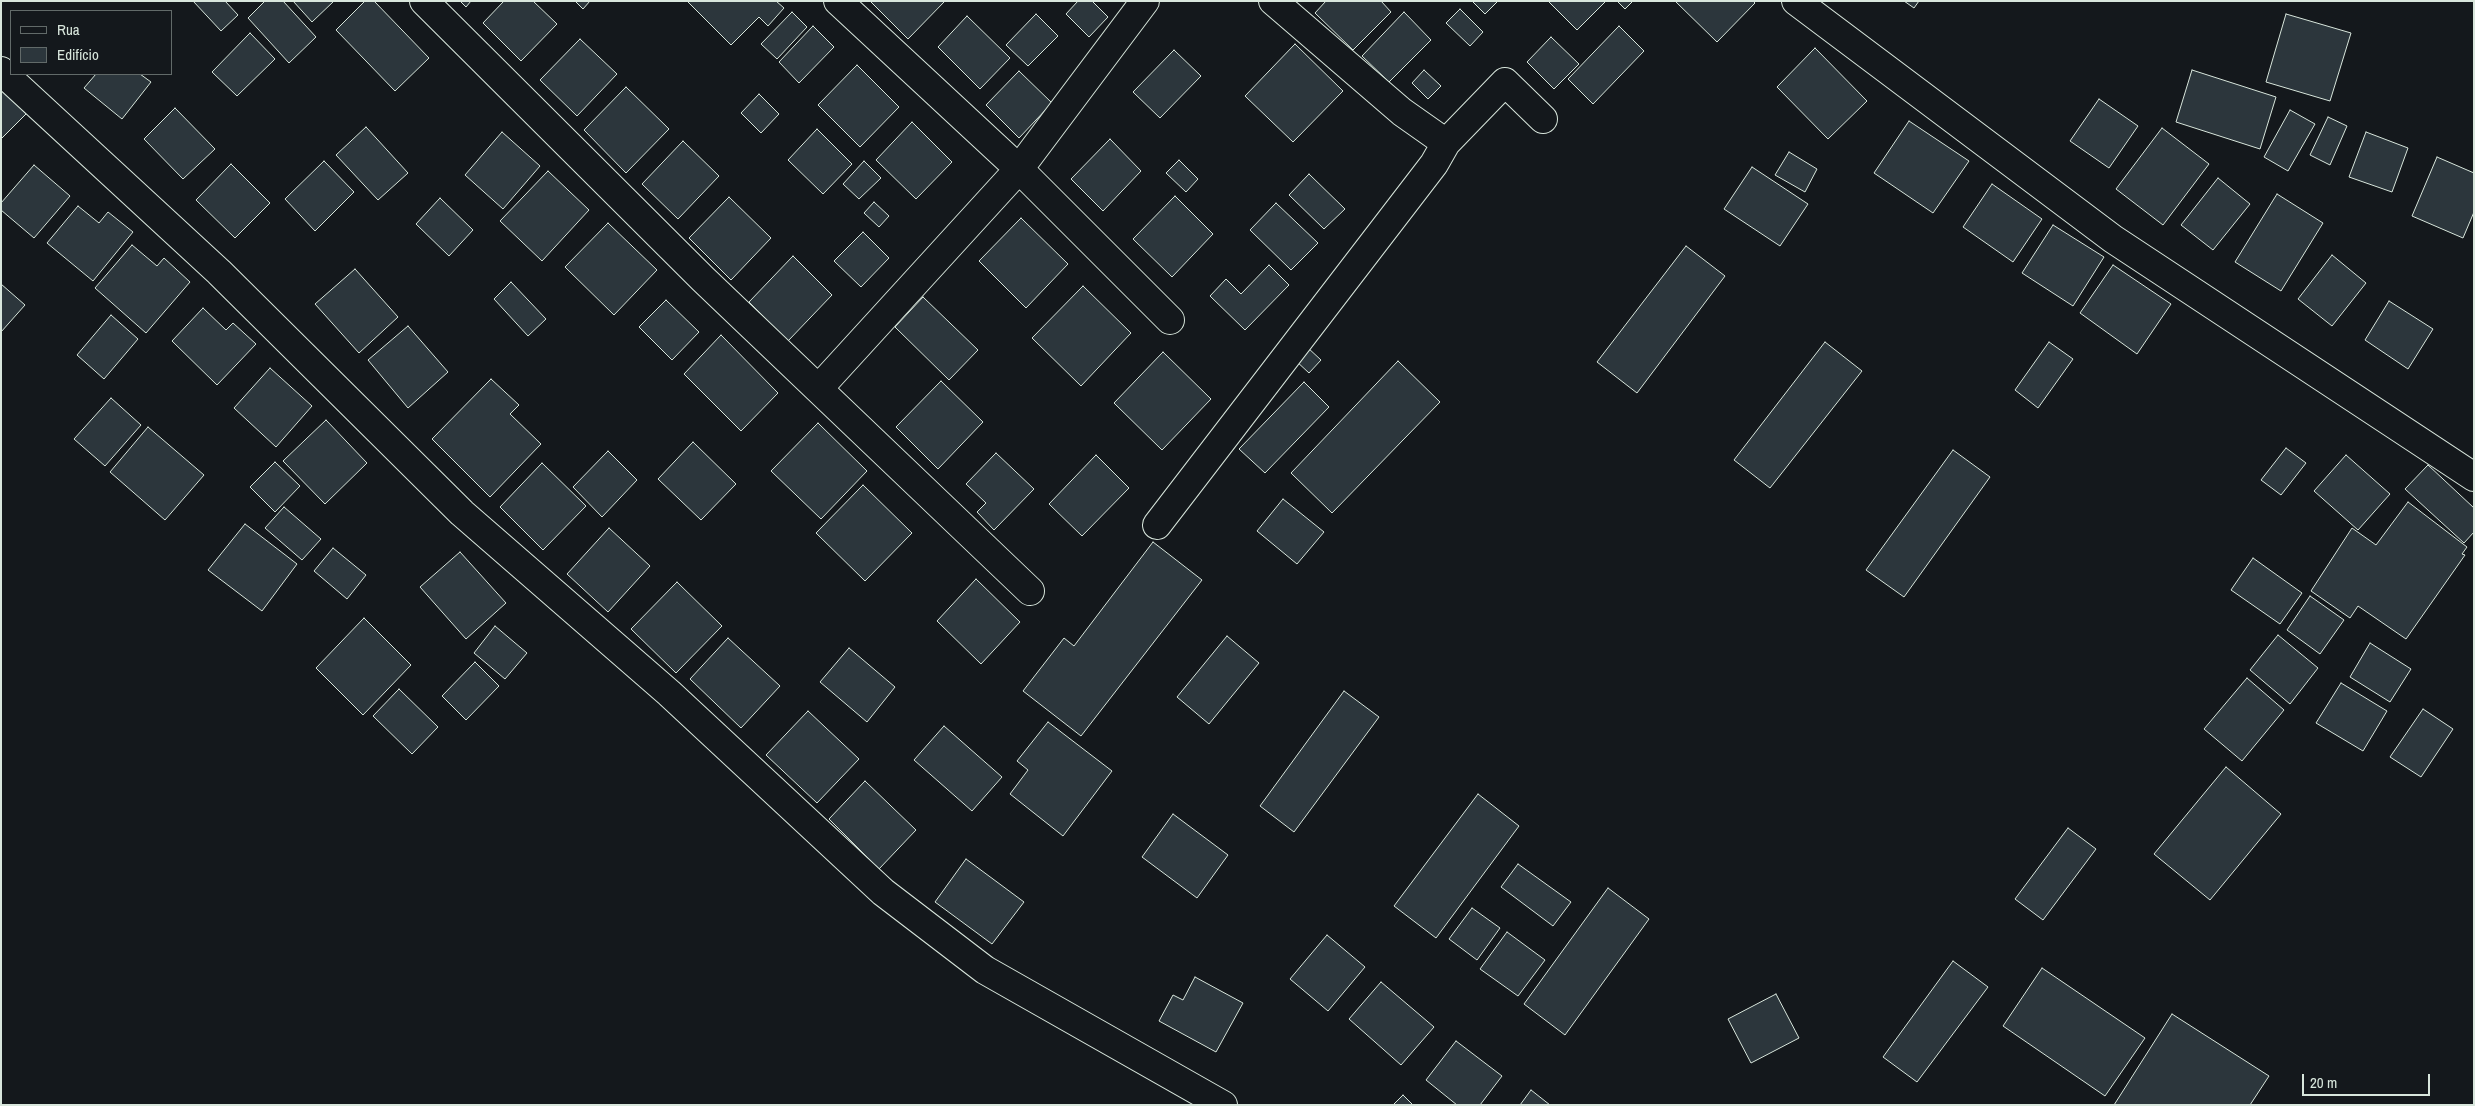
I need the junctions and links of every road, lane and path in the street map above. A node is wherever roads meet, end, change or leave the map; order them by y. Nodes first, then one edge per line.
1 (424, 1) edge
2 (838, 1) edge
3 (1145, 1) edge
4 (1273, 1) edge
5 (1796, 1) edge
6 (1, 71) edge
7 (1543, 119) dead end
8 (1446, 143) junction
9 (1019, 169) junction
10 (1170, 320) dead end
11 (819, 388) junction
12 (2474, 478) edge
13 (1157, 525) dead end
14 (1030, 591) dead end
15 (1223, 1105) edge

1 - 11 street
2 - 9 street
3 - 9 street
4 - 8 street
5 - 12 street
6 - 15 street
7 - 8 street
8 - 13 street
9 - 10 street
9 - 11 street
11 - 14 street

